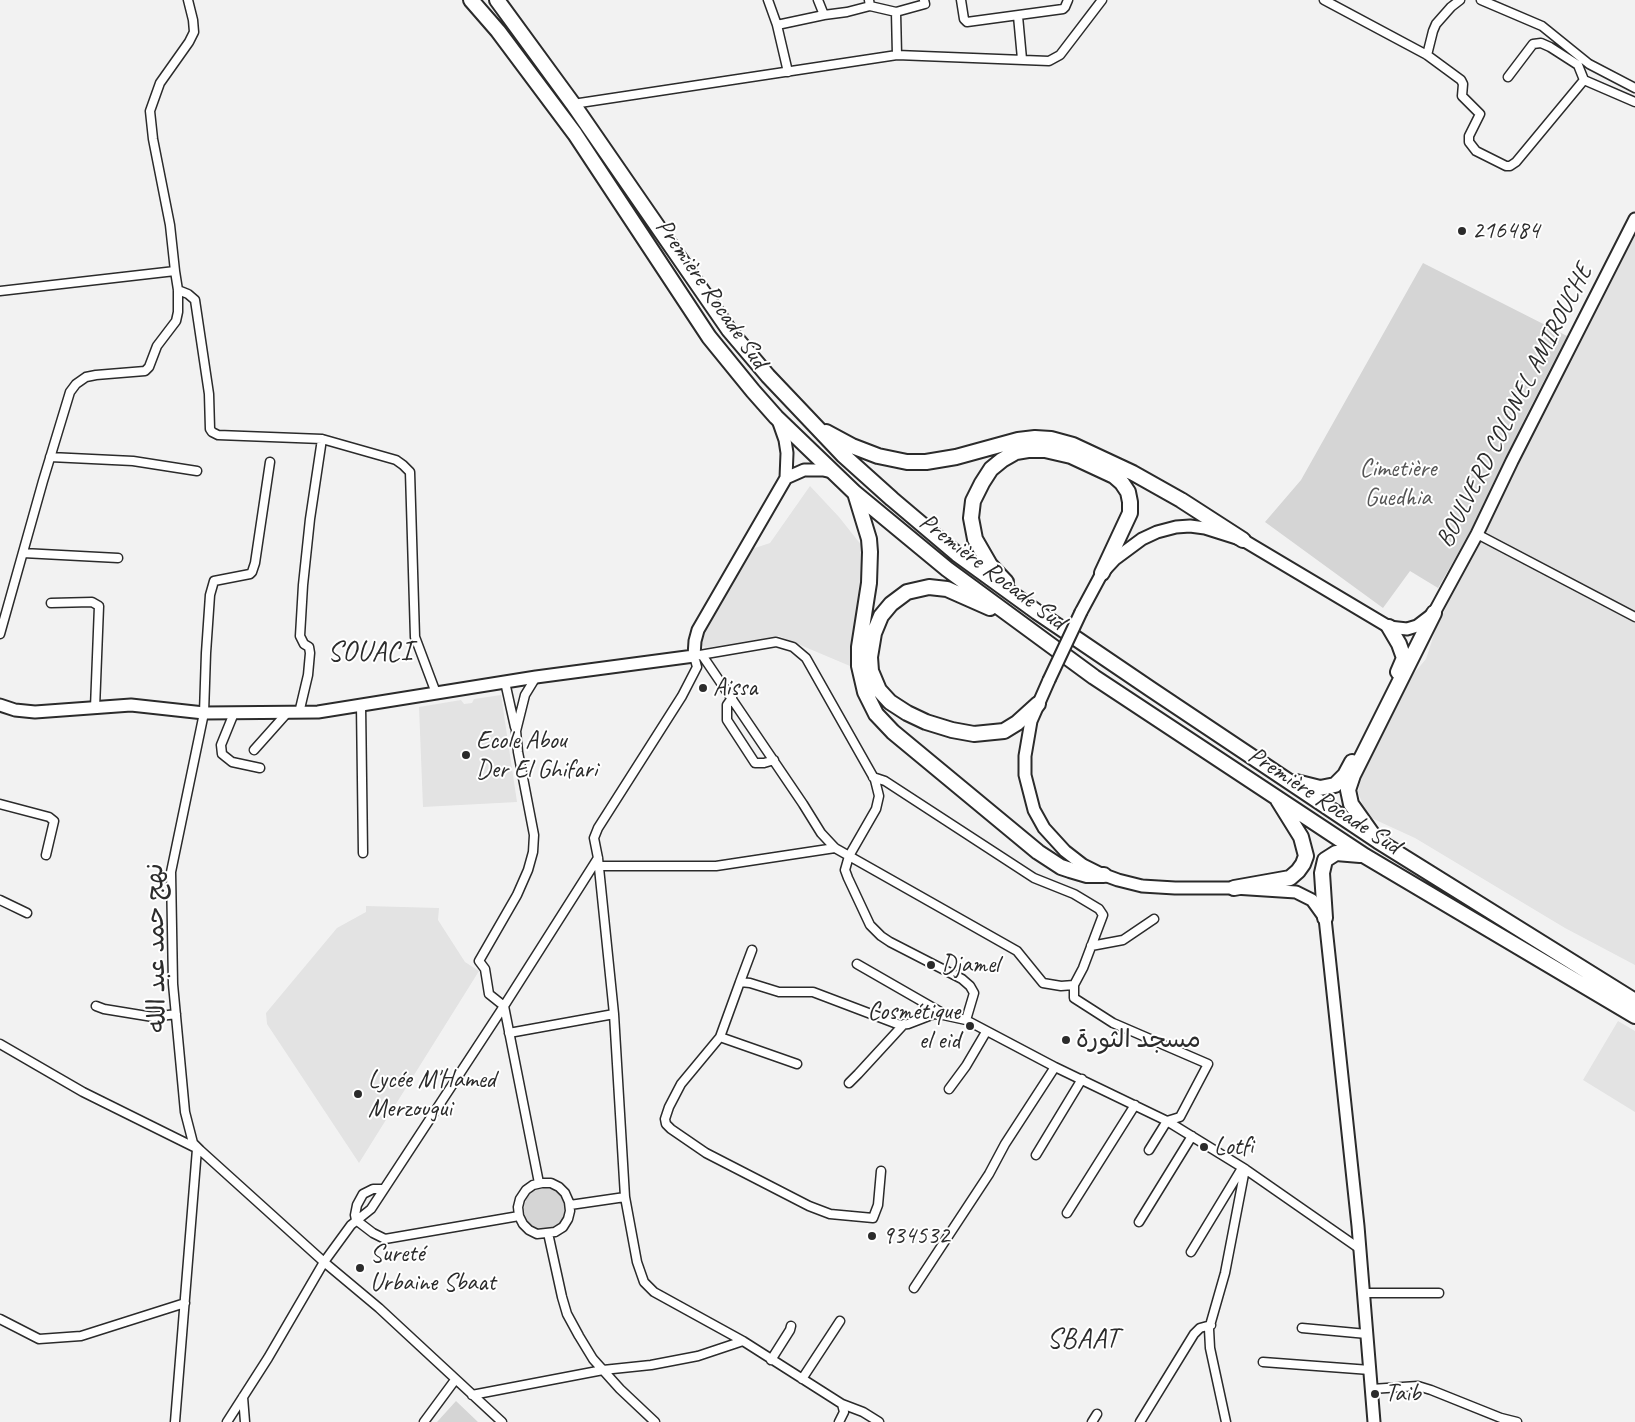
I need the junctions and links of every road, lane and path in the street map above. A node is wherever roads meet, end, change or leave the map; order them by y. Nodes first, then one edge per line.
1 (188, 0) edge
2 (471, 0) edge
3 (497, 0) edge
4 (768, 0) edge
5 (818, 0) edge
6 (924, 0) edge
7 (961, 0) edge
8 (1068, 0) edge
9 (1102, 0) edge
10 (1324, 0) edge
11 (1460, 0) edge
12 (1481, 0) edge
13 (869, 3) edge
14 (896, 12) junction
15 (824, 15) junction
16 (1018, 16) junction
17 (777, 25) junction
18 (1427, 55) junction
19 (896, 56) junction
20 (1022, 59) junction
21 (788, 72) junction
22 (1508, 77) dead end
23 (1584, 80) junction
24 (1635, 88) edge
25 (1635, 102) edge
26 (573, 104) junction
27 (1635, 219) edge
28 (175, 271) junction
29 (178, 290) junction
30 (0, 291) edge
31 (776, 416) junction
32 (814, 425) junction
33 (322, 439) junction
34 (50, 457) junction
35 (270, 462) dead end
36 (197, 471) dead end
37 (832, 472) junction
38 (786, 478) junction
39 (855, 492) junction
40 (1477, 534) junction
41 (1242, 540) junction
42 (23, 553) junction
43 (118, 558) dead end
44 (1102, 573) junction
45 (51, 603) dead end
46 (1037, 612) junction
47 (1434, 614) junction
48 (1009, 616) junction
49 (1635, 617) edge
50 (1389, 627) junction
51 (0, 634) edge
52 (698, 656) junction
53 (536, 677) junction
54 (505, 682) junction
55 (436, 693) junction
56 (732, 698) junction
57 (1038, 704) junction
58 (361, 705) junction
59 (0, 706) edge
60 (95, 708) junction
61 (204, 713) junction
62 (234, 713) junction
63 (287, 713) junction
64 (299, 713) junction
65 (516, 731) junction
66 (254, 750) dead end
67 (774, 760) junction
68 (260, 768) dead end
69 (874, 777) junction
70 (1287, 780) junction
71 (1275, 796) junction
72 (0, 804) edge
73 (1378, 842) junction
74 (835, 848) junction
75 (363, 853) dead end
76 (46, 855) dead end
77 (849, 856) junction
78 (1365, 856) junction
79 (595, 866) junction
80 (1104, 875) junction
81 (1234, 888) junction
82 (0, 900) edge
83 (27, 913) dead end
84 (1325, 918) junction
85 (1154, 919) dead end
86 (1091, 946) junction
87 (752, 950) dead end
88 (857, 964) dead end
89 (740, 982) junction
90 (1074, 985) junction
91 (1635, 1000) edge
92 (96, 1006) dead end
93 (504, 1006) junction
94 (176, 1014) junction
95 (614, 1014) junction
96 (948, 1016) junction
97 (1635, 1016) edge
98 (966, 1020) junction
99 (904, 1024) junction
100 (986, 1032) junction
101 (509, 1033) junction
102 (720, 1037) junction
103 (0, 1044) edge
104 (797, 1064) dead end
105 (1055, 1066) junction
106 (1082, 1079) junction
107 (849, 1083) dead end
108 (949, 1089) dead end
109 (1135, 1106) junction
110 (1167, 1121) junction
111 (1192, 1136) junction
112 (198, 1150) junction
113 (1149, 1150) dead end
114 (1036, 1155) dead end
115 (1244, 1168) junction
116 (881, 1171) dead end
117 (539, 1183) junction
118 (384, 1189) junction
119 (625, 1197) junction
120 (570, 1205) junction
121 (1067, 1213) dead end
122 (519, 1216) junction
123 (356, 1220) junction
124 (1138, 1222) dead end
125 (548, 1232) junction
126 (1360, 1249) junction
127 (1191, 1252) dead end
128 (324, 1262) junction
129 (914, 1288) dead end
130 (1364, 1293) junction
131 (1439, 1293) dead end
132 (185, 1303) junction
133 (0, 1319) edge
134 (840, 1321) dead end
135 (1211, 1325) junction
136 (791, 1326) dead end
137 (1302, 1328) dead end
138 (1367, 1334) junction
139 (742, 1341) junction
140 (771, 1360) junction
141 (1263, 1362) dead end
142 (603, 1370) junction
143 (1370, 1370) junction
144 (802, 1379) junction
145 (455, 1380) junction
146 (1371, 1389) junction
147 (472, 1395) junction
148 (243, 1396) junction
149 (842, 1404) junction
150 (1097, 1414) dead end
151 (176, 1422) edge
152 (227, 1422) edge
153 (244, 1422) edge
154 (424, 1422) edge
155 (502, 1422) edge
156 (655, 1422) edge
157 (839, 1422) edge
158 (879, 1422) edge
159 (1092, 1422) edge
160 (1140, 1422) edge
161 (1226, 1422) edge
162 (1374, 1422) edge
163 (1517, 1422) edge

1 - 28 street
2 - 31 highway, Première Rocade Sud
3 - 26 highway, Première Rocade Sud
4 - 17 street
5 - 15 street
6 - 14 street
7 - 16 street
8 - 16 street
9 - 20 street
10 - 18 street
11 - 18 street
12 - 24 street
13 - 14 street
13 - 15 street
14 - 19 street
15 - 17 street
16 - 20 street
17 - 21 street
18 - 23 street
19 - 20 street
19 - 21 street
21 - 26 street
22 - 23 street
23 - 25 street
26 - 32 highway, Première Rocade Sud
27 - 40 main road, BOULVERD COLONEL AMIROUCHE
28 - 29 street
28 - 30 street
29 - 33 street
29 - 34 street
31 - 37 highway, Première Rocade Sud
31 - 38 main road
32 - 41 highway
32 - 46 highway, Première Rocade Sud
33 - 55 street
33 - 64 street
34 - 36 street
34 - 42 street
35 - 61 street, نهج حمد عبد الله
37 - 38 main road
37 - 39 highway, Première Rocade Sud
38 - 52 main road
39 - 48 highway, Première Rocade Sud
39 - 80 highway
40 - 47 main road, BOULVERD COLONEL AMIROUCHE
40 - 49 street
41 - 44 main road
41 - 50 main road
42 - 43 street
42 - 51 street
44 - 46 highway
44 - 57 main road, bridge
45 - 60 street
46 - 70 highway, Première Rocade Sud
47 - 50 main road
47 - 73 highway
48 - 57 highway
48 - 71 highway, Première Rocade Sud
50 - 70 highway
52 - 53 main road
52 - 56 street
52 - 69 street
52 - 79 street
53 - 54 main road
53 - 65 street
54 - 55 main road
54 - 65 street
55 - 58 main road
56 - 67 street
56 - 67 street
57 - 80 main road
58 - 64 main road
58 - 75 street
59 - 60 main road
60 - 61 main road
61 - 62 main road
61 - 94 street, نهج حمد عبد الله
62 - 63 main road
62 - 68 street
63 - 64 main road
63 - 66 street
65 - 93 street
67 - 74 street
69 - 77 street
69 - 86 street
70 - 73 highway, Première Rocade Sud
71 - 78 highway, Première Rocade Sud
71 - 81 highway
72 - 76 street
73 - 91 highway, Première Rocade Sud
74 - 77 street
74 - 79 street
77 - 90 street
77 - 98 street
78 - 84 highway
78 - 97 highway, Première Rocade Sud
79 - 93 street
79 - 95 street
80 - 81 main road
81 - 84 main road
82 - 83 street
84 - 126 main road
85 - 86 street
86 - 90 street
87 - 89 street
88 - 96 street
89 - 99 street
89 - 102 street
90 - 110 street
92 - 94 street
93 - 101 street
93 - 118 street
94 - 112 street, نهج حمد عبد الله
95 - 101 street
95 - 119 street
96 - 98 street
96 - 99 street
98 - 100 street
99 - 107 street
100 - 105 street
100 - 108 street
101 - 117 street
102 - 104 street
102 - 116 street
103 - 112 street
105 - 106 street
105 - 129 street
106 - 109 street
106 - 114 street
109 - 110 street
109 - 121 street
110 - 111 street
110 - 113 street
111 - 115 street
111 - 124 street
112 - 128 street
112 - 132 street
115 - 126 street
115 - 127 street
115 - 135 street
117 - 120 street
117 - 122 street
118 - 123 street
118 - 123 street
119 - 120 street
119 - 139 street
120 - 125 street
122 - 123 street
122 - 125 street
123 - 128 street
125 - 142 street
126 - 130 main road
128 - 145 street
128 - 148 street
130 - 131 street
130 - 138 main road
132 - 133 street
132 - 151 street
134 - 144 street
135 - 160 street
135 - 161 street
136 - 140 street
137 - 138 street
138 - 143 main road
139 - 140 street
139 - 142 street
140 - 144 street
141 - 143 street
142 - 147 street
142 - 156 street
143 - 146 main road
144 - 149 street
145 - 147 street
145 - 154 street
146 - 162 main road
146 - 163 street
147 - 155 street
148 - 152 street
148 - 153 street
149 - 157 street
149 - 158 street
150 - 159 street

